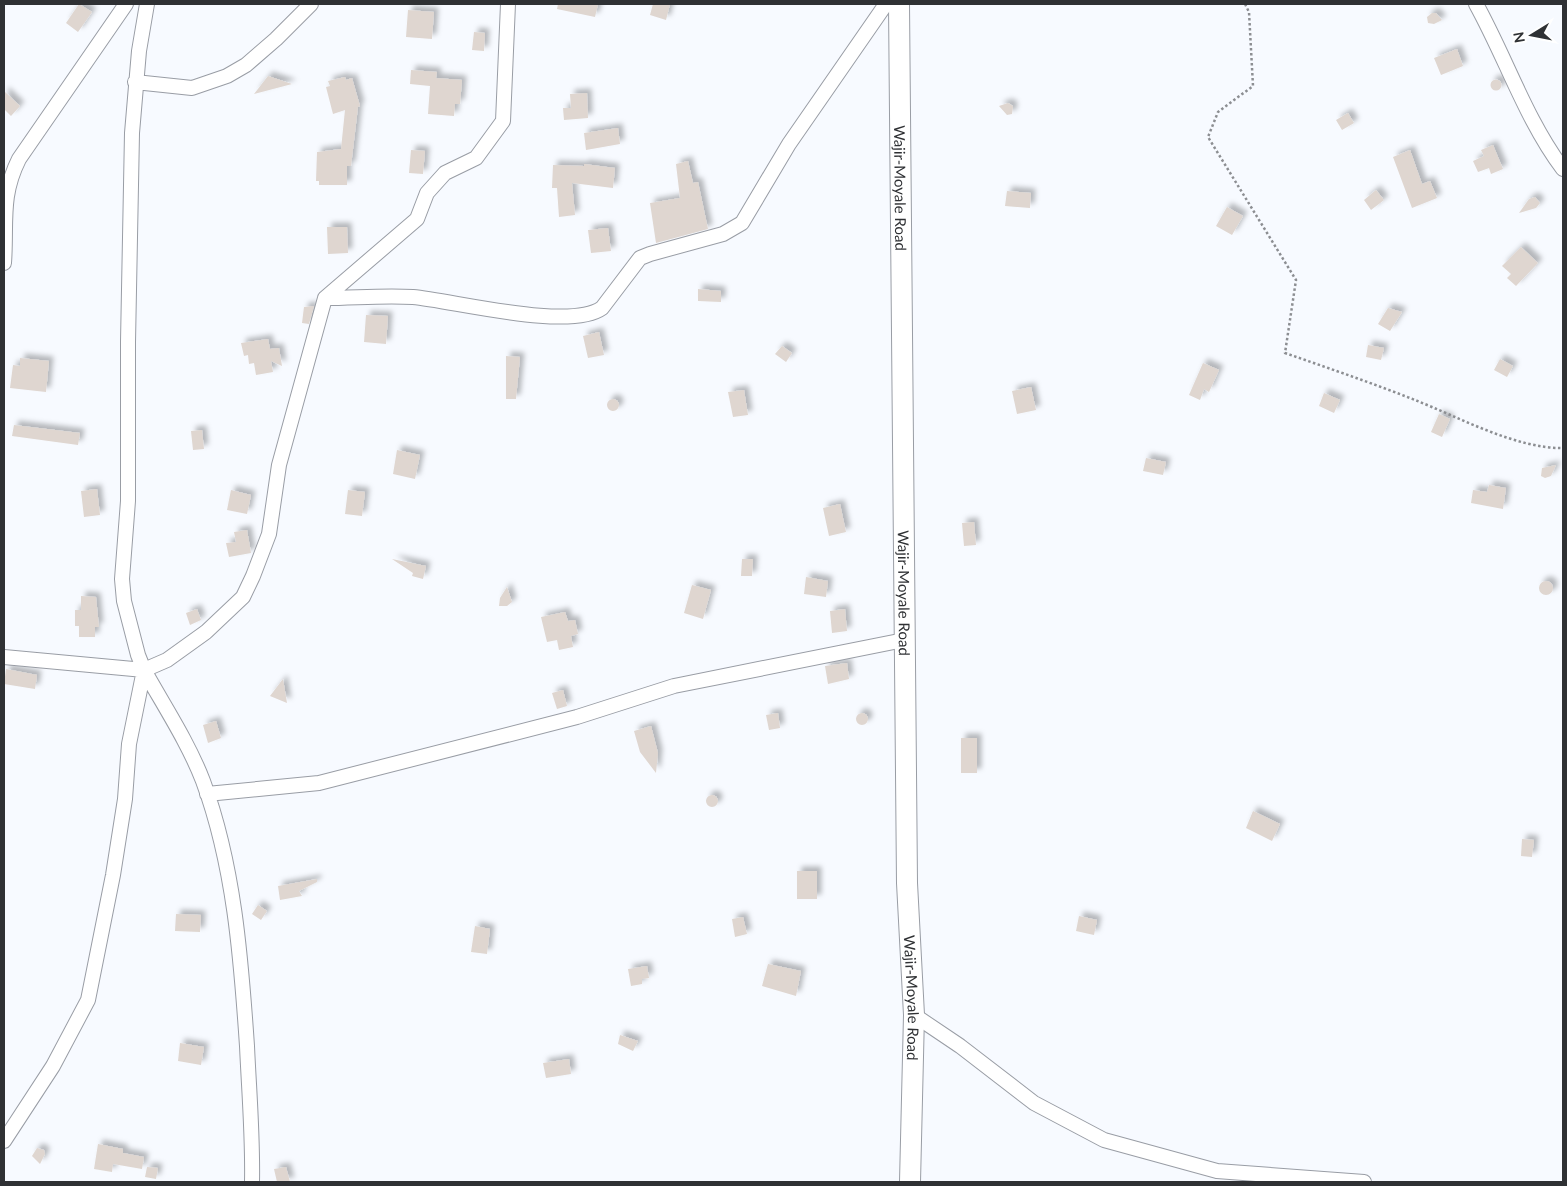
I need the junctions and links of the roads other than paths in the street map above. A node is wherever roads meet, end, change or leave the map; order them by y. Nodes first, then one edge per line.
1 (126, 4) edge
2 (147, 4) edge
3 (311, 4) edge
4 (508, 4) edge
5 (886, 4) edge
6 (899, 4) edge
7 (1476, 4) edge
8 (136, 82) junction
9 (1563, 169) edge
10 (4, 263) edge
11 (325, 298) junction
12 (904, 640) junction
13 (4, 657) edge
14 (144, 670) junction
15 (207, 794) junction
16 (914, 1015) junction
17 (4, 1141) edge
18 (252, 1182) edge
19 (910, 1182) edge
20 (1364, 1182) edge

1 - 10 street
2 - 8 street
3 - 8 street
4 - 11 street
5 - 11 street
6 - 12 main road, Wajir-Moyale Road
7 - 9 street
8 - 14 street
11 - 14 street
12 - 15 street
12 - 16 main road, Wajir-Moyale Road
13 - 14 street
14 - 15 street
14 - 17 street
15 - 18 street
16 - 19 main road, Wajir-Moyale Road
16 - 20 street

